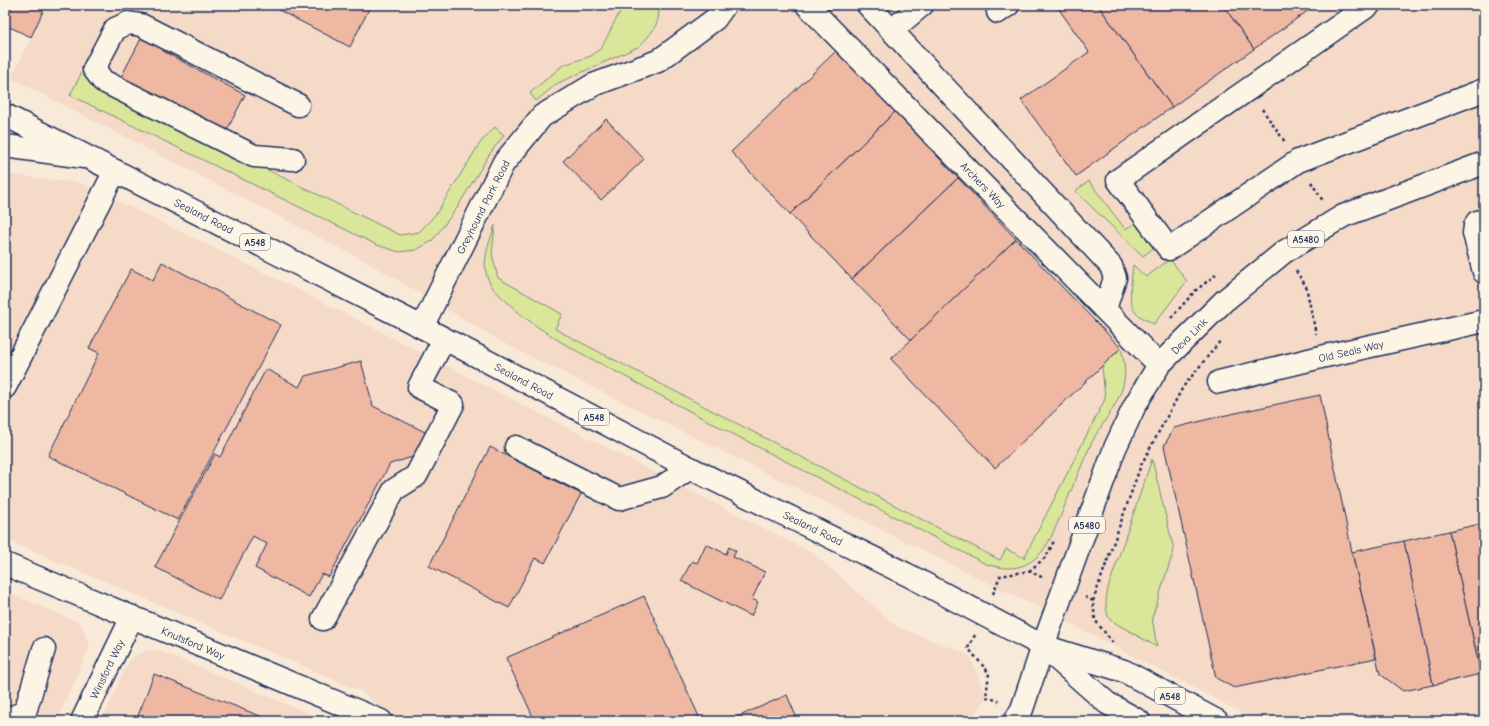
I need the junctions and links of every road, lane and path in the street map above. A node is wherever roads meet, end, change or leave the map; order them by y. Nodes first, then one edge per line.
1 (807, 5) edge
2 (868, 5) edge
3 (922, 5) edge
4 (1369, 5) edge
5 (714, 10) edge
6 (892, 30) junction
7 (1484, 90) edge
8 (298, 105) dead end
9 (5, 115) edge
10 (5, 146) edge
11 (88, 157) junction
12 (293, 159) dead end
13 (1484, 163) edge
14 (115, 171) junction
15 (1484, 220) edge
16 (1284, 252) junction
17 (1484, 272) edge
18 (1105, 309) junction
19 (1484, 322) edge
20 (422, 327) junction
21 (444, 339) junction
22 (1321, 357) junction
23 (1159, 365) junction
24 (1219, 382) dead end
25 (5, 387) edge
26 (516, 447) dead end
27 (690, 468) junction
28 (5, 564) edge
29 (985, 616) junction
30 (132, 617) junction
31 (323, 619) dead end
32 (1043, 646) junction
33 (44, 649) dead end
34 (1018, 715) edge
35 (5, 720) edge
36 (82, 721) edge
37 (381, 721) edge
38 (1054, 721) edge
39 (1139, 721) edge
40 (1216, 721) edge

1 - 18 main road, Archers Way
2 - 6 main road
3 - 6 main road
4 - 7 main road
5 - 20 main road, Greyhound Park Road
6 - 18 main road
8 - 12 main road
9 - 11 main road, Sealand Road / A548
10 - 11 main road
11 - 14 main road, Sealand Road / A548
13 - 16 main road, Deva Link / A5480
14 - 20 main road, Sealand Road / A548
14 - 25 main road
15 - 17 main road
16 - 22 path
16 - 23 main road, Deva Link / A5480
18 - 23 main road, Archers Way
19 - 22 main road, Old Seals Way
20 - 21 main road, Sealand Road / A548
21 - 27 main road, Sealand Road / A548
21 - 31 main road
22 - 24 main road, Old Seals Way
23 - 32 main road, Deva Link / A5480
26 - 27 main road
27 - 29 main road, Sealand Road / A548
28 - 30 main road, Knutsford Way
29 - 32 main road, Sealand Road / A548
29 - 34 path
30 - 36 main road, Winsford Way
30 - 37 main road, Knutsford Way
32 - 34 main road, Deva Link
32 - 39 main road, Sealand Road / A548
32 - 40 main road, Sealand Road / A548
33 - 35 main road
34 - 38 path

